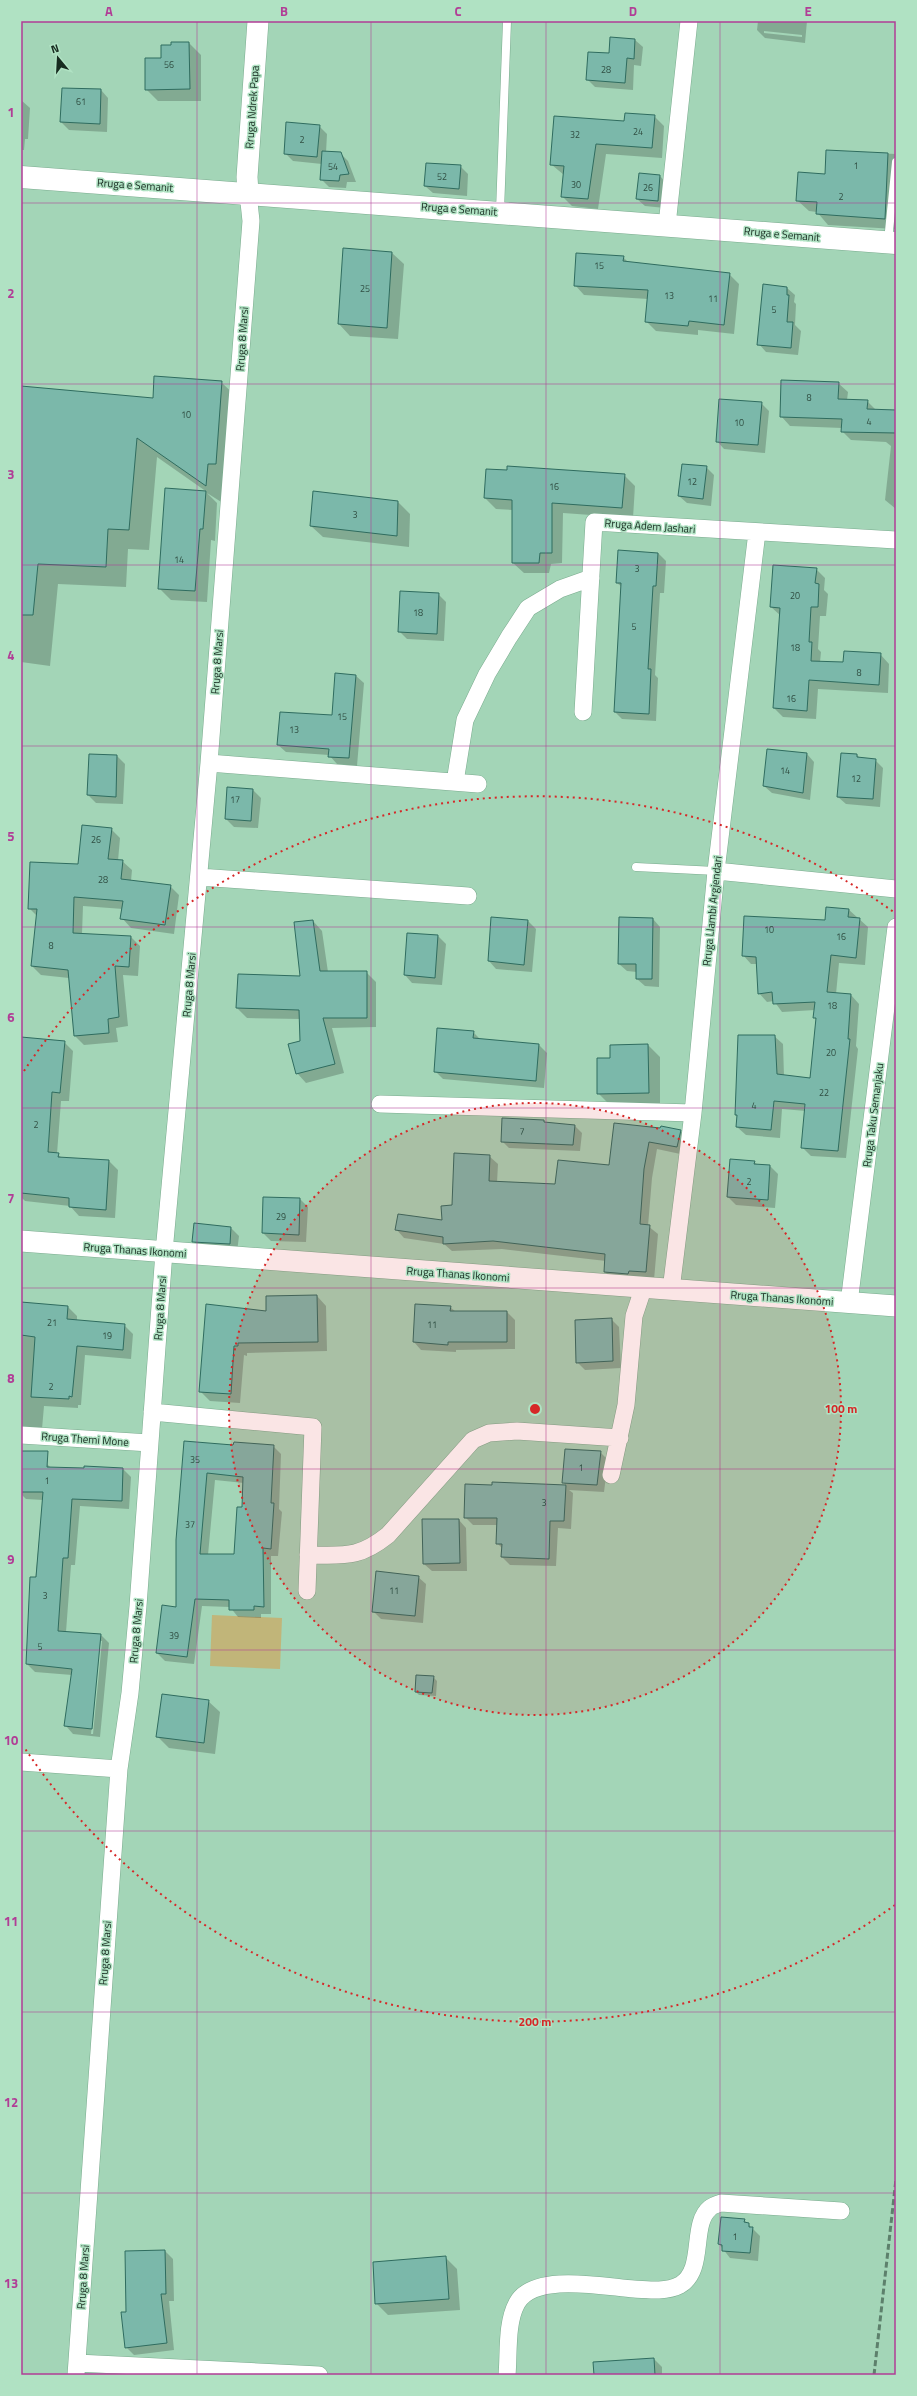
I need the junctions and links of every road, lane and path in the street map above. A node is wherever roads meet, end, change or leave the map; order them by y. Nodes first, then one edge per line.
1 (258, 21) edge
2 (507, 21) edge
3 (689, 21) edge
4 (896, 162) edge
5 (21, 177) edge
6 (248, 193) junction
7 (500, 212) junction
8 (667, 225) junction
9 (892, 243) edge
10 (757, 532) junction
11 (896, 540) edge
12 (591, 578) junction
13 (583, 712) dead end
14 (209, 763) junction
15 (455, 782) junction
16 (478, 784) dead end
17 (636, 867) dead end
18 (716, 871) junction
19 (199, 877) junction
20 (896, 889) edge
21 (468, 896) dead end
22 (896, 927) edge
23 (380, 1104) dead end
24 (693, 1113) junction
25 (21, 1241) edge
26 (164, 1252) junction
27 (643, 1288) junction
28 (671, 1290) junction
29 (849, 1303) junction
30 (896, 1306) edge
31 (152, 1412) junction
32 (21, 1435) edge
33 (620, 1438) junction
34 (150, 1443) junction
35 (611, 1475) dead end
36 (308, 1555) junction
37 (306, 1591) dead end
38 (21, 1762) edge
39 (119, 1769) junction
40 (841, 2211) dead end
41 (76, 2369) edge
42 (319, 2375) edge
43 (507, 2375) edge

1 - 6 street, Rruga Ndrek Papa
2 - 7 lane
3 - 8 street
4 - 9 lane
5 - 6 main road, Rruga e Semanit
6 - 7 main road, Rruga e Semanit
6 - 14 street, Rruga 8 Marsi
7 - 8 main road, Rruga e Semanit
8 - 9 main road, Rruga e Semanit
10 - 11 street, Rruga Adem Jashari
10 - 12 street, Rruga Adem Jashari
10 - 18 street, Rruga Llambi Argjendari
12 - 13 street, Rruga Adem Jashari
12 - 15 street
14 - 15 street
14 - 19 street, Rruga 8 Marsi
15 - 16 street
17 - 18 lane
18 - 20 street
18 - 24 street, Rruga Llambi Argjendari
19 - 21 street
19 - 26 street, Rruga 8 Marsi
22 - 29 street, Rruga Taku Semanjaku
23 - 24 street
24 - 28 street, Rruga Llambi Argjendari
25 - 26 street, Rruga Thanas Ikonomi
26 - 27 street, Rruga Thanas Ikonomi
26 - 31 street, Rruga 8 Marsi
27 - 28 street, Rruga Thanas Ikonomi
27 - 33 street
28 - 29 street, Rruga Thanas Ikonomi
29 - 30 street, Rruga Thanas Ikonomi
31 - 34 street, Rruga 8 Marsi
31 - 36 street
32 - 34 street, Rruga Themi Mone
33 - 35 street
33 - 36 street
34 - 39 street, Rruga 8 Marsi
36 - 37 street
38 - 39 street
39 - 41 street, Rruga 8 Marsi
40 - 43 street
41 - 42 street

